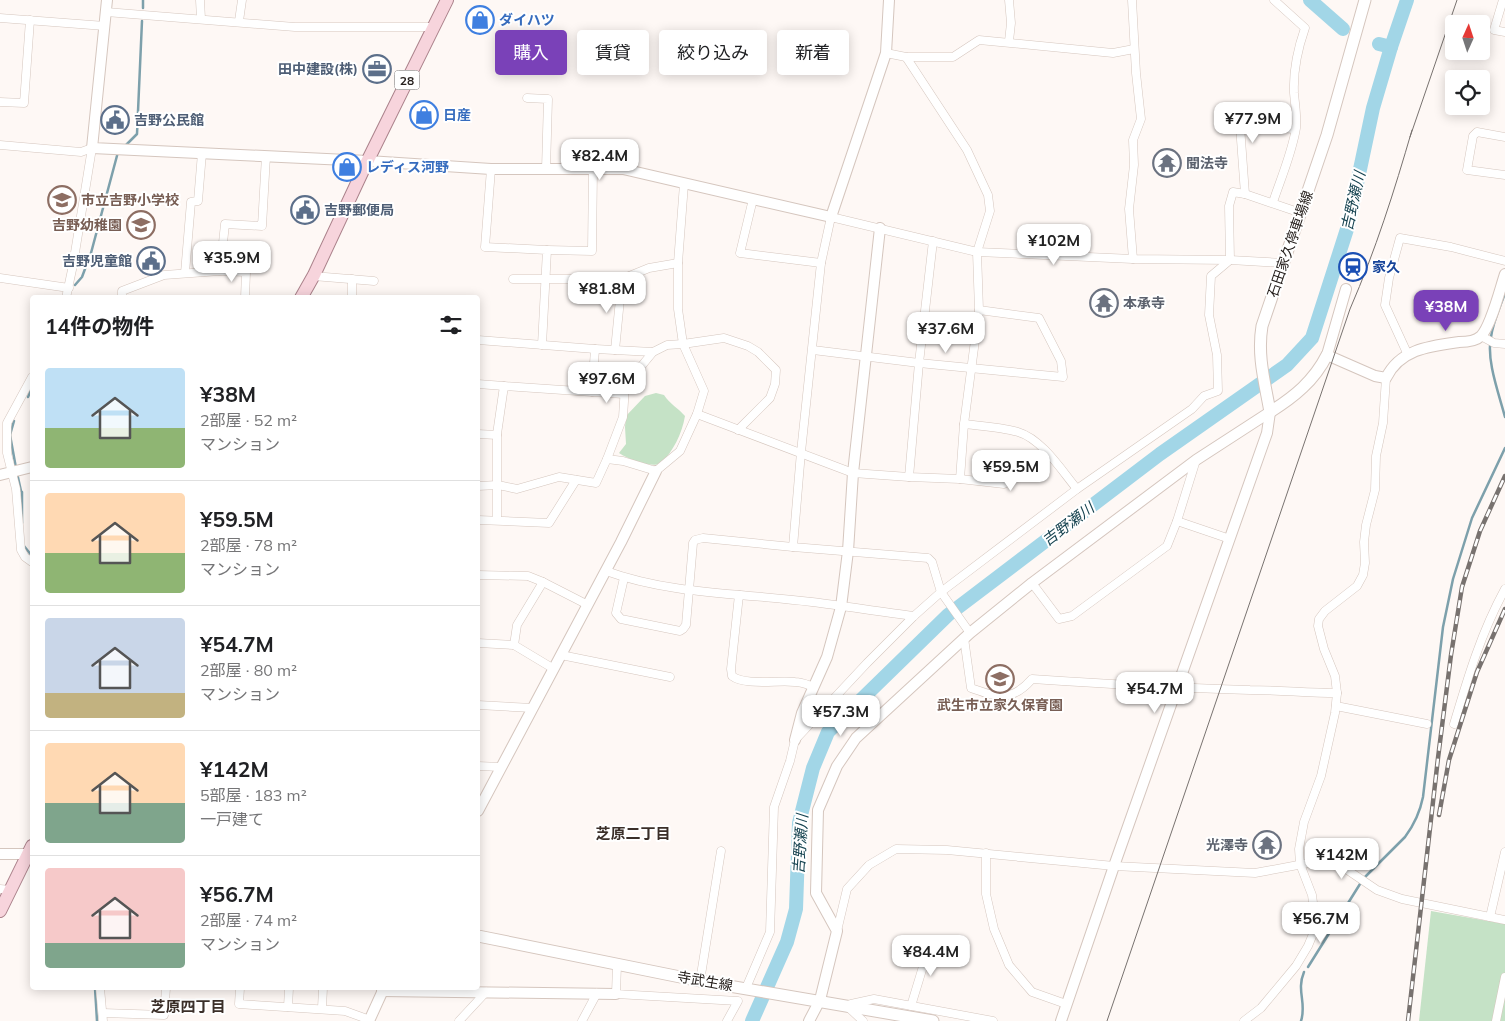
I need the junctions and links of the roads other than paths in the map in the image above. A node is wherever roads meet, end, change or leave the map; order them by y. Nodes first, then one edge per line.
1 (107, 0) edge
2 (200, 0) edge
3 (242, 0) edge
4 (447, 0) edge
5 (889, 0) edge
6 (1009, 0) edge
7 (1132, 0) edge
8 (1274, 0) edge
9 (1365, 0) edge
10 (1502, 0) edge
11 (106, 12) junction
12 (0, 18) edge
13 (201, 19) junction
14 (30, 20) junction
15 (239, 21) junction
16 (105, 26) junction
17 (434, 27) junction
18 (1505, 32) edge
19 (1009, 41) junction
20 (1134, 49) junction
21 (886, 52) junction
22 (906, 57) junction
23 (527, 98) dead end
24 (0, 102) edge
25 (1296, 129) junction
26 (1505, 137) edge
27 (0, 145) edge
28 (92, 148) junction
29 (202, 153) junction
30 (266, 156) junction
31 (368, 161) junction
32 (491, 169) junction
33 (546, 169) junction
34 (593, 169) junction
35 (1505, 175) edge
36 (684, 184) junction
37 (1246, 194) junction
38 (754, 200) junction
39 (1273, 202) junction
40 (1301, 213) junction
41 (831, 217) junction
42 (880, 228) junction
43 (934, 241) junction
44 (547, 250) junction
45 (977, 252) junction
46 (1133, 259) junction
47 (1230, 260) junction
48 (1505, 261) edge
49 (678, 263) junction
50 (821, 263) junction
51 (1283, 263) junction
52 (220, 271) junction
53 (185, 273) junction
54 (1505, 274) edge
55 (313, 276) junction
56 (0, 278) edge
57 (352, 279) junction
58 (513, 279) dead end
59 (622, 279) junction
60 (545, 280) junction
61 (374, 281) dead end
62 (68, 288) junction
63 (1346, 289) dead end
64 (67, 295) edge
65 (122, 295) edge
66 (245, 295) edge
67 (303, 295) edge
68 (352, 295) edge
69 (979, 310) junction
70 (480, 340) edge
71 (1487, 340) junction
72 (683, 344) junction
73 (1505, 344) edge
74 (542, 345) junction
75 (595, 349) junction
76 (616, 350) junction
77 (813, 350) junction
78 (653, 352) junction
79 (1408, 355) junction
80 (866, 356) junction
81 (1327, 356) junction
82 (919, 363) junction
83 (972, 367) junction
84 (1386, 378) junction
85 (30, 381) edge
86 (480, 384) edge
87 (504, 386) junction
88 (592, 392) junction
89 (624, 394) junction
90 (1270, 412) junction
91 (697, 414) junction
92 (964, 424) junction
93 (738, 430) junction
94 (480, 434) edge
95 (497, 435) junction
96 (800, 452) junction
97 (1046, 452) junction
98 (607, 459) junction
99 (1196, 460) junction
100 (30, 468) edge
101 (656, 471) junction
102 (13, 472) junction
103 (853, 473) junction
104 (0, 475) edge
105 (909, 477) junction
106 (960, 479) junction
107 (576, 480) junction
108 (498, 485) junction
109 (480, 486) edge
110 (1077, 489) junction
111 (480, 520) edge
112 (497, 520) junction
113 (1177, 521) junction
114 (1230, 539) junction
115 (794, 547) junction
116 (848, 551) junction
117 (30, 561) edge
118 (606, 571) junction
119 (480, 575) edge
120 (624, 578) junction
121 (543, 582) junction
122 (1032, 583) junction
123 (1505, 589) edge
124 (688, 590) junction
125 (941, 592) junction
126 (738, 596) junction
127 (588, 605) junction
128 (841, 607) junction
129 (914, 616) junction
130 (967, 636) junction
131 (480, 643) edge
132 (514, 645) junction
133 (561, 654) junction
134 (554, 669) junction
135 (670, 677) dead end
136 (814, 687) junction
137 (1177, 688) junction
138 (1337, 693) junction
139 (480, 705) edge
140 (1336, 706) junction
141 (533, 708) junction
142 (1427, 724) dead end
143 (1454, 724) dead end
144 (795, 740) junction
145 (480, 766) edge
146 (501, 767) junction
147 (480, 807) edge
148 (721, 851) dead end
149 (30, 852) edge
150 (1505, 852) edge
151 (30, 853) edge
152 (986, 853) junction
153 (0, 854) edge
154 (1300, 864) junction
155 (1114, 866) junction
156 (5, 889) edge
157 (0, 911) edge
158 (1490, 917) junction
159 (1505, 920) edge
160 (837, 931) junction
161 (480, 936) edge
162 (921, 947) dead end
163 (616, 964) junction
164 (1505, 976) edge
165 (700, 981) junction
166 (749, 989) junction
167 (100, 990) edge
168 (166, 990) edge
169 (240, 990) edge
170 (289, 990) edge
171 (323, 990) edge
172 (383, 990) edge
173 (486, 992) junction
174 (597, 993) junction
175 (616, 994) junction
176 (816, 1000) junction
177 (1066, 1004) junction
178 (846, 1005) junction
179 (910, 1006) junction
180 (288, 1007) junction
181 (322, 1008) junction
182 (103, 1017) edge
183 (369, 1020) edge
184 (459, 1021) edge
185 (582, 1021) edge
186 (727, 1021) edge
187 (809, 1021) edge
188 (863, 1021) edge
189 (933, 1021) edge
190 (993, 1021) edge
191 (1061, 1021) edge
192 (1244, 1021) edge
193 (1496, 1021) edge

1 - 11 street
2 - 13 street
3 - 15 street
4 - 17 main road, 28
5 - 21 street
6 - 19 street
7 - 20 street
8 - 25 street
9 - 40 main road, 石田家久停車場線
10 - 18 street
11 - 13 street
11 - 16 street
12 - 14 street
13 - 15 street
14 - 16 street
14 - 24 street
15 - 17 street
16 - 28 street
17 - 31 main road, 28
19 - 20 street
19 - 22 street
20 - 46 street
21 - 22 street
21 - 41 street
22 - 45 street
23 - 33 street
25 - 37 street
25 - 39 street
26 - 35 street
27 - 28 street
28 - 29 street
28 - 62 street
29 - 30 street
29 - 53 street
30 - 31 street
30 - 52 street
31 - 32 street
31 - 55 main road, 28
32 - 33 street
32 - 44 street
33 - 34 street
34 - 36 street
34 - 44 street
36 - 38 street
36 - 49 street
37 - 39 street
37 - 47 street
38 - 41 street
38 - 50 street
39 - 40 street
40 - 51 main road, 石田家久停車場線
41 - 42 street
41 - 50 street
42 - 43 street
42 - 80 street
43 - 45 street
43 - 82 street
44 - 60 street
45 - 46 street
45 - 69 street
46 - 47 street
47 - 51 street
47 - 110 street
48 - 79 street
49 - 59 street
49 - 72 street
50 - 77 street
51 - 90 main road, 石田家久停車場線
52 - 53 street
52 - 66 street
53 - 65 street
54 - 71 street
55 - 57 street
55 - 67 main road, 28
56 - 62 street
57 - 61 street
57 - 68 street
58 - 60 street
59 - 60 street
59 - 76 street
60 - 74 street
62 - 64 street
63 - 81 street
69 - 83 street
69 - 83 street
70 - 74 street
71 - 73 street
71 - 79 street
72 - 78 street
72 - 91 street
72 - 93 street
74 - 75 street
75 - 76 street
75 - 88 street
76 - 78 street
77 - 80 street
77 - 96 street
78 - 89 street
79 - 84 street
80 - 82 street
80 - 103 street
81 - 84 street
81 - 90 main road
82 - 83 street
82 - 105 street
83 - 92 street
84 - 138 street
85 - 102 street
86 - 87 street
87 - 88 street
87 - 95 street
88 - 89 street
89 - 98 street
90 - 99 street
90 - 114 street
91 - 93 street
91 - 101 street
92 - 97 street
92 - 106 street
93 - 96 street
94 - 95 street
95 - 108 street
96 - 103 street
96 - 115 street
97 - 106 street
97 - 110 street
98 - 101 street
98 - 107 street
99 - 113 street
99 - 122 street
100 - 102 street
101 - 118 street
102 - 104 street
102 - 117 street
103 - 105 street
103 - 116 street
105 - 106 street
107 - 108 street
107 - 112 street
108 - 109 street
108 - 112 street
110 - 125 street
111 - 112 street
113 - 114 street
113 - 122 street
114 - 137 street
115 - 116 street
115 - 124 street
116 - 125 street
116 - 128 street
118 - 120 street
118 - 127 street
119 - 121 street
120 - 124 street
120 - 124 street
121 - 127 street
121 - 132 street
122 - 130 street
123 - 143 street
124 - 126 street
125 - 129 street
125 - 130 street
126 - 128 street
126 - 136 street
127 - 133 street
128 - 129 street
128 - 136 street
129 - 144 street
130 - 137 street
130 - 160 street
131 - 132 street
132 - 134 street
133 - 134 street
133 - 135 street
134 - 141 street
136 - 144 street
137 - 138 street
137 - 155 street
138 - 140 street
139 - 141 street
140 - 142 street
140 - 154 street
141 - 146 street
144 - 166 street
145 - 146 street
146 - 147 street
148 - 165 street
149 - 153 street
150 - 158 street
151 - 156 main road
152 - 155 street
152 - 160 street
152 - 177 street
154 - 155 street
154 - 158 street
154 - 192 street
155 - 177 street
156 - 157 main road
158 - 159 street
160 - 176 street
161 - 163 main road, 寺武生線
162 - 179 street
163 - 165 main road, 寺武生線
163 - 175 street
164 - 193 street
165 - 166 main road, 寺武生線
166 - 176 main road, 寺武生線
167 - 182 street
168 - 182 street
169 - 180 street
170 - 180 street
171 - 181 street
172 - 173 street
172 - 183 street
173 - 174 street
173 - 184 street
174 - 175 street
174 - 185 street
175 - 186 street
176 - 178 main road, 寺武生線
176 - 187 street
177 - 191 street
178 - 179 street
178 - 188 street
178 - 189 main road, 寺武生線
179 - 190 street
180 - 181 street
181 - 183 street

